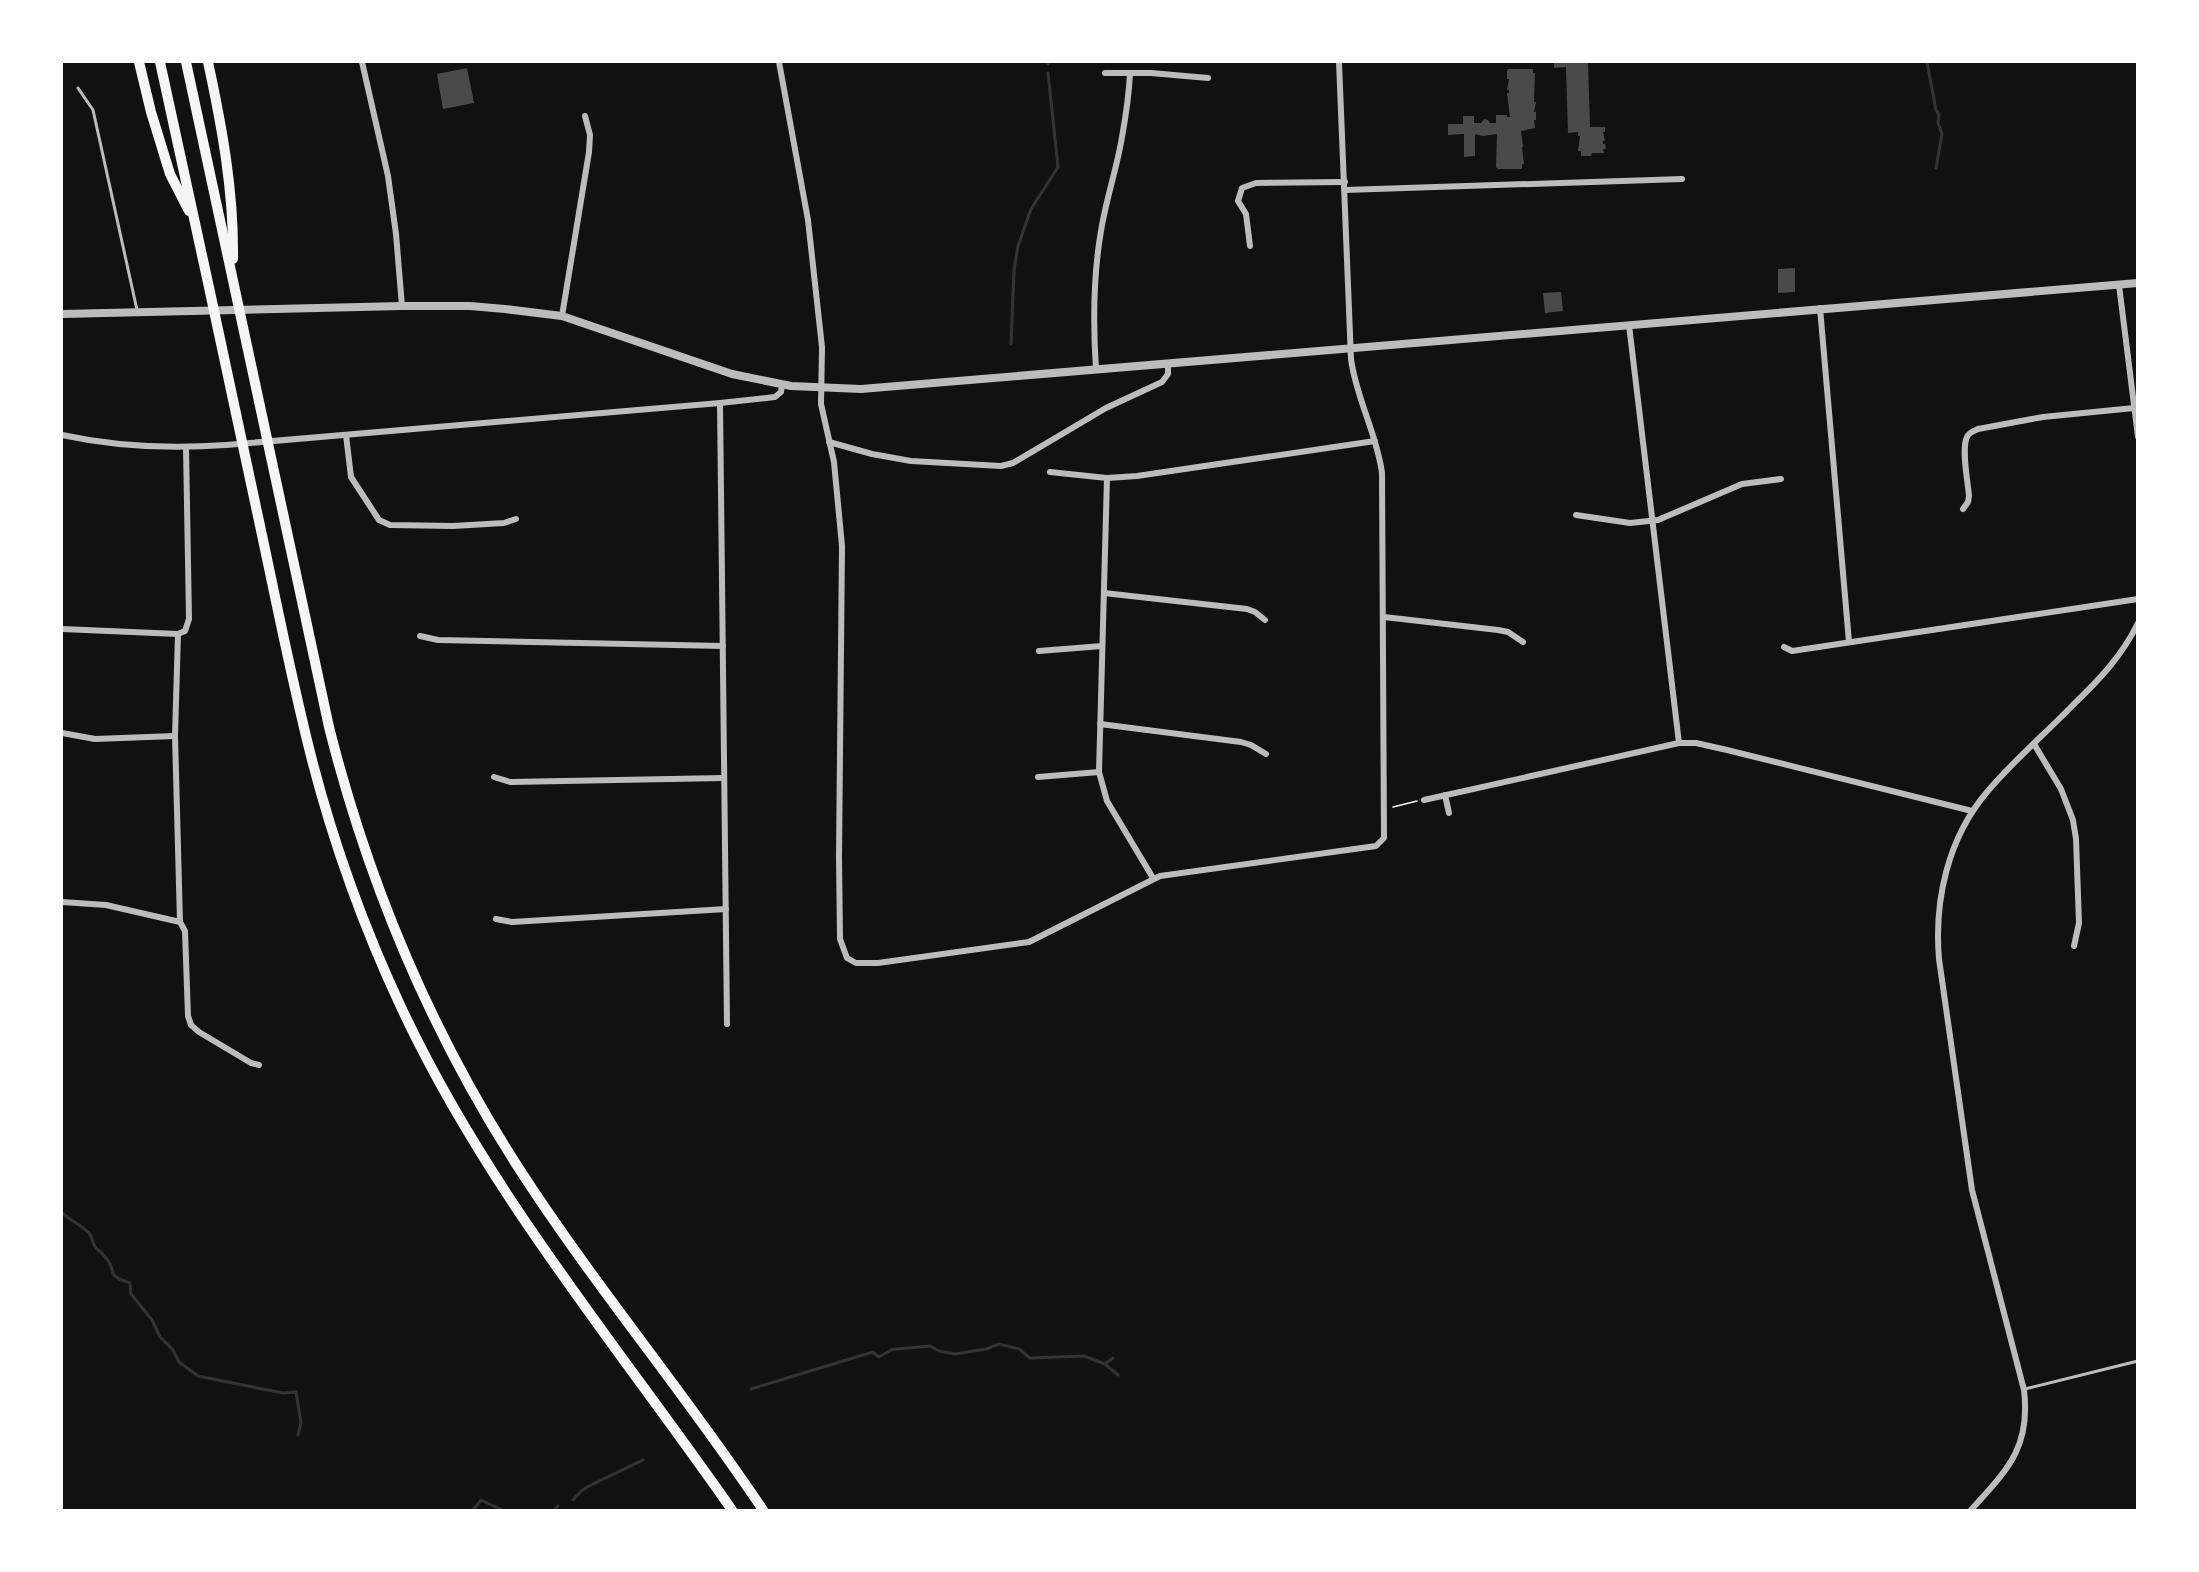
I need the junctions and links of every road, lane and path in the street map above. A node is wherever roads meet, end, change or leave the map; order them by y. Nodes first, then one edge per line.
1 (139, 62) edge
2 (160, 62) edge
3 (186, 62) edge
4 (208, 62) edge
5 (362, 62) edge
6 (779, 62) edge
7 (1339, 62) edge
8 (1130, 72) junction
9 (1105, 73) dead end
10 (1208, 78) dead end
11 (78, 88) dead end
12 (585, 116) dead end
13 (1682, 179) dead end
14 (1345, 182) junction
15 (1345, 190) junction
16 (196, 225) junction
17 (1250, 246) dead end
18 (233, 280) junction
19 (2138, 283) edge
20 (2119, 285) junction
21 (402, 306) junction
22 (1820, 308) junction
23 (138, 312) junction
24 (62, 314) edge
25 (562, 316) junction
26 (1629, 325) junction
27 (1351, 349) junction
28 (1168, 364) junction
29 (1096, 369) junction
30 (783, 384) junction
31 (821, 388) junction
32 (720, 403) junction
33 (2134, 408) junction
34 (62, 435) edge
35 (346, 435) junction
36 (2138, 437) edge
37 (1375, 441) junction
38 (829, 442) junction
39 (186, 447) junction
40 (1050, 472) dead end
41 (1107, 478) junction
42 (1781, 478) dead end
43 (1963, 509) dead end
44 (1576, 515) dead end
45 (516, 519) dead end
46 (1652, 521) junction
47 (1104, 593) junction
48 (2138, 599) edge
49 (1384, 617) junction
50 (1265, 620) dead end
51 (2138, 623) edge
52 (62, 629) edge
53 (178, 634) junction
54 (420, 636) dead end
55 (1523, 642) dead end
56 (1849, 642) junction
57 (723, 646) junction
58 (1102, 646) junction
59 (1784, 647) dead end
60 (1040, 651) dead end
61 (1100, 724) junction
62 (62, 733) edge
63 (175, 736) junction
64 (1679, 743) junction
65 (2034, 744) junction
66 (1266, 754) dead end
67 (1099, 772) junction
68 (494, 777) dead end
69 (1038, 777) dead end
70 (724, 778) junction
71 (1445, 795) junction
72 (1424, 800) joint
73 (1385, 809) junction
74 (1972, 812) junction
75 (1449, 813) dead end
76 (1153, 878) junction
77 (62, 902) edge
78 (726, 909) junction
79 (496, 919) dead end
80 (180, 922) junction
81 (2074, 946) dead end
82 (727, 1024) dead end
83 (259, 1065) dead end
84 (2138, 1361) edge
85 (2024, 1390) junction
86 (732, 1510) edge
87 (763, 1510) edge
88 (1971, 1510) edge

1 - 16 highway
2 - 16 highway
3 - 18 highway
4 - 18 highway
5 - 21 street
6 - 31 street
7 - 14 street
8 - 9 street
8 - 10 street
8 - 29 street
11 - 23 lane
12 - 25 street
13 - 15 street
14 - 15 street
14 - 17 street
15 - 27 street
16 - 86 highway
18 - 87 highway
19 - 20 street
20 - 22 street
20 - 33 street
21 - 23 street
21 - 25 street
22 - 26 street
22 - 56 street
23 - 24 street
25 - 30 street
26 - 27 street
26 - 46 street
27 - 28 street
27 - 37 street
28 - 29 street
28 - 38 street
29 - 31 street
30 - 31 street
30 - 32 street
31 - 38 street
32 - 35 street
32 - 57 street
33 - 36 street
33 - 43 street
34 - 39 street
35 - 39 street
35 - 45 street
37 - 41 street
37 - 49 street
38 - 76 street
39 - 53 street
40 - 41 street
41 - 47 street
42 - 46 street
44 - 46 street
46 - 64 street
47 - 50 street
47 - 58 street
48 - 56 street
49 - 55 street
49 - 73 street
51 - 65 street
52 - 53 street
53 - 63 street
54 - 57 street
56 - 59 street
57 - 70 street
58 - 60 street
58 - 61 street
61 - 66 street
61 - 67 street
62 - 63 street
63 - 80 street
64 - 71 street
64 - 74 street
65 - 74 street
65 - 81 street
67 - 69 street
67 - 76 street
68 - 70 street
70 - 78 street
71 - 72 street
71 - 75 street
72 - 73 path
73 - 76 street
74 - 85 street
77 - 80 street
78 - 79 street
78 - 82 street
80 - 83 street
84 - 85 lane
85 - 88 street

